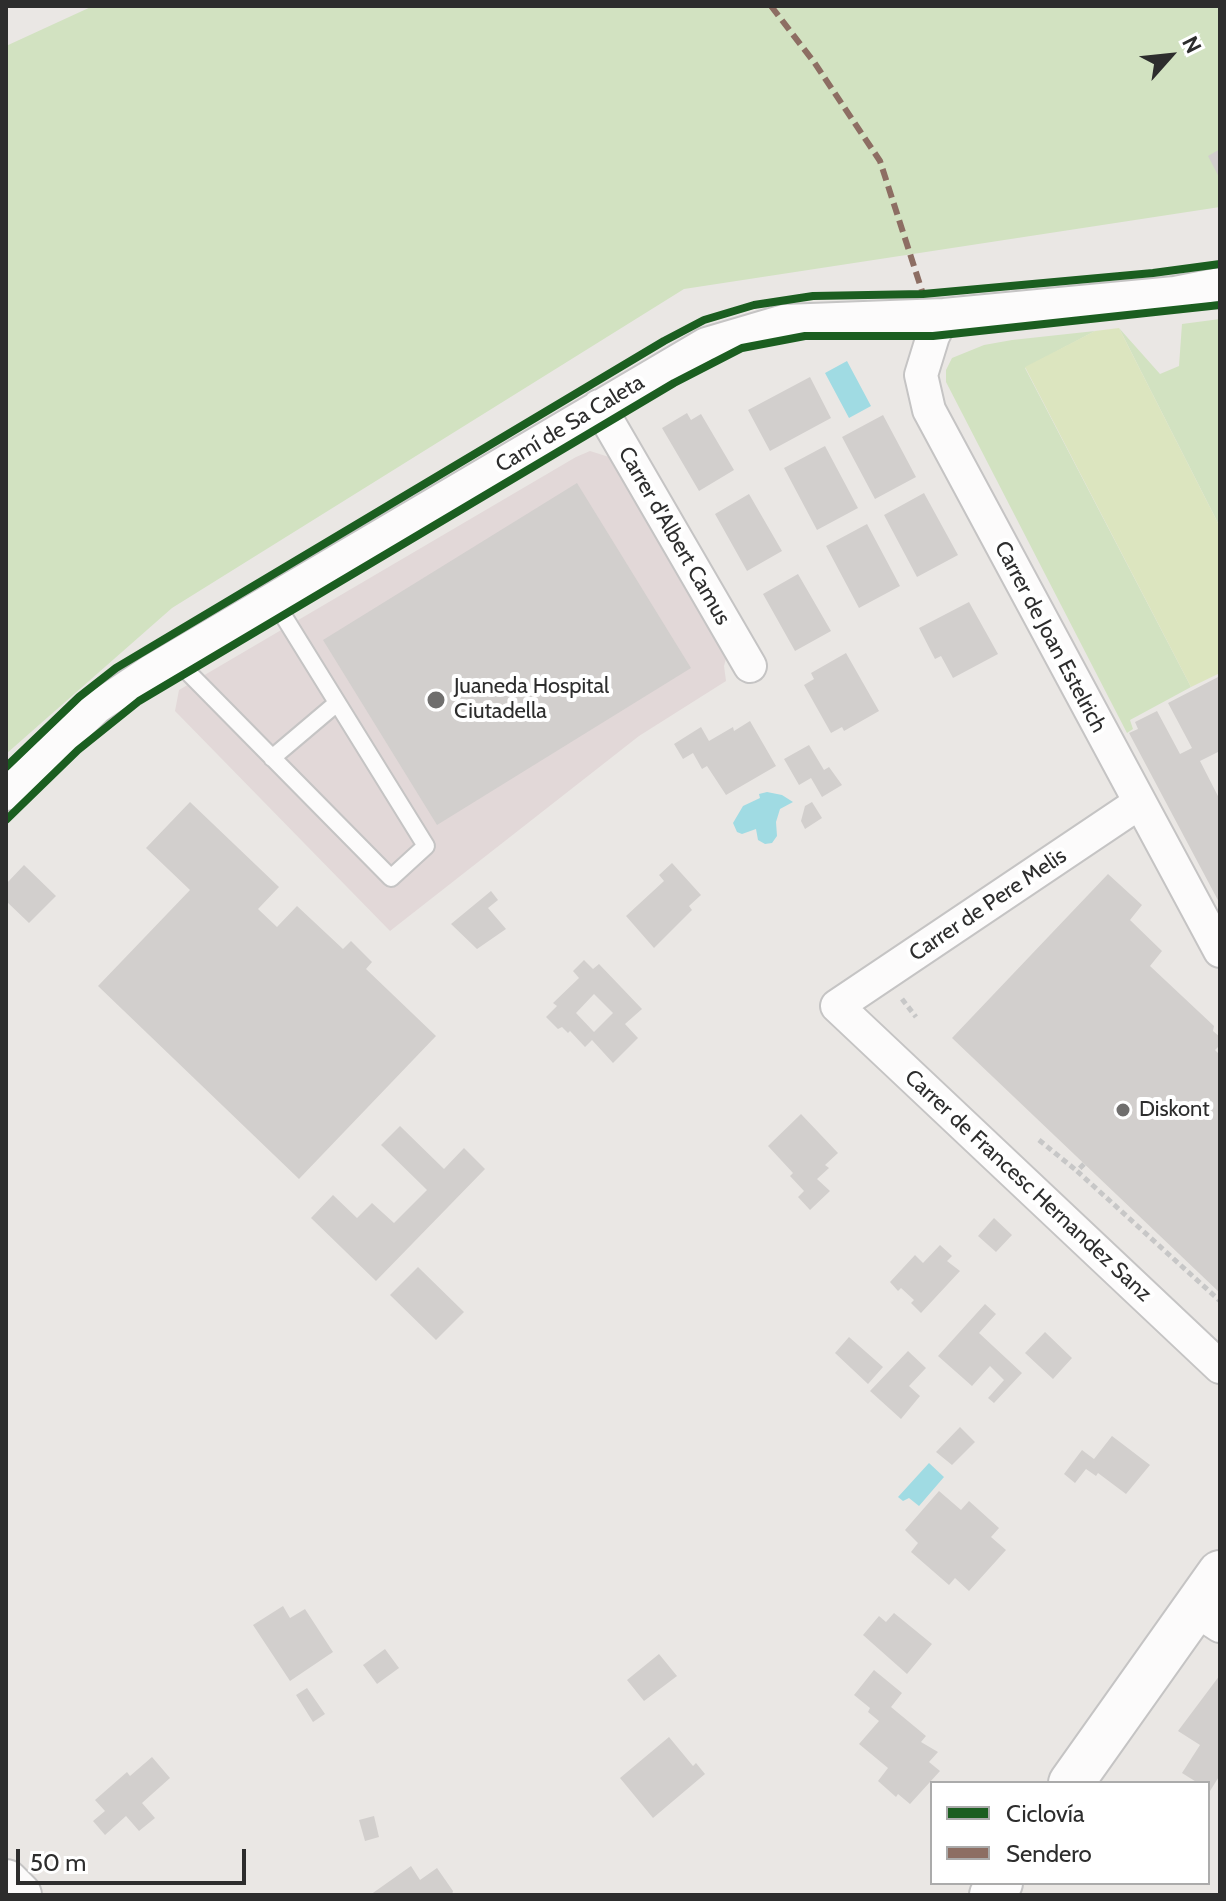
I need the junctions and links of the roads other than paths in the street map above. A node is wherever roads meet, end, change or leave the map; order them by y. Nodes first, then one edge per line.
1 (1220, 284) edge
2 (944, 315) junction
3 (599, 406) junction
4 (273, 599) junction
5 (174, 658) junction
6 (750, 666) dead end
7 (337, 703) junction
8 (272, 758) junction
9 (6, 794) edge
10 (1139, 803) junction
11 (1220, 951) edge
12 (837, 1006) joint
13 (1220, 1367) edge
14 (1220, 1573) edge
15 (1207, 1617) edge
16 (1073, 1781) edge
17 (6, 1882) edge
18 (19, 1895) edge

1 - 2 street, Camí de Sa Caleta
2 - 3 street, Camí de Sa Caleta
2 - 10 street, Carrer de Joan Estelrich
3 - 4 street, Camí de Sa Caleta
3 - 6 street, Carrer d'Albert Camus
4 - 5 street, Camí de Sa Caleta
4 - 7 lane
5 - 8 lane
5 - 9 street, Camí de Sa Caleta
7 - 8 lane
7 - 8 lane
10 - 11 street, Carrer de Joan Estelrich
10 - 12 street, Carrer de Pere Melis
12 - 13 street, Carrer de Francesc Hernandez Sanz
14 - 15 street
15 - 16 street
17 - 18 street

